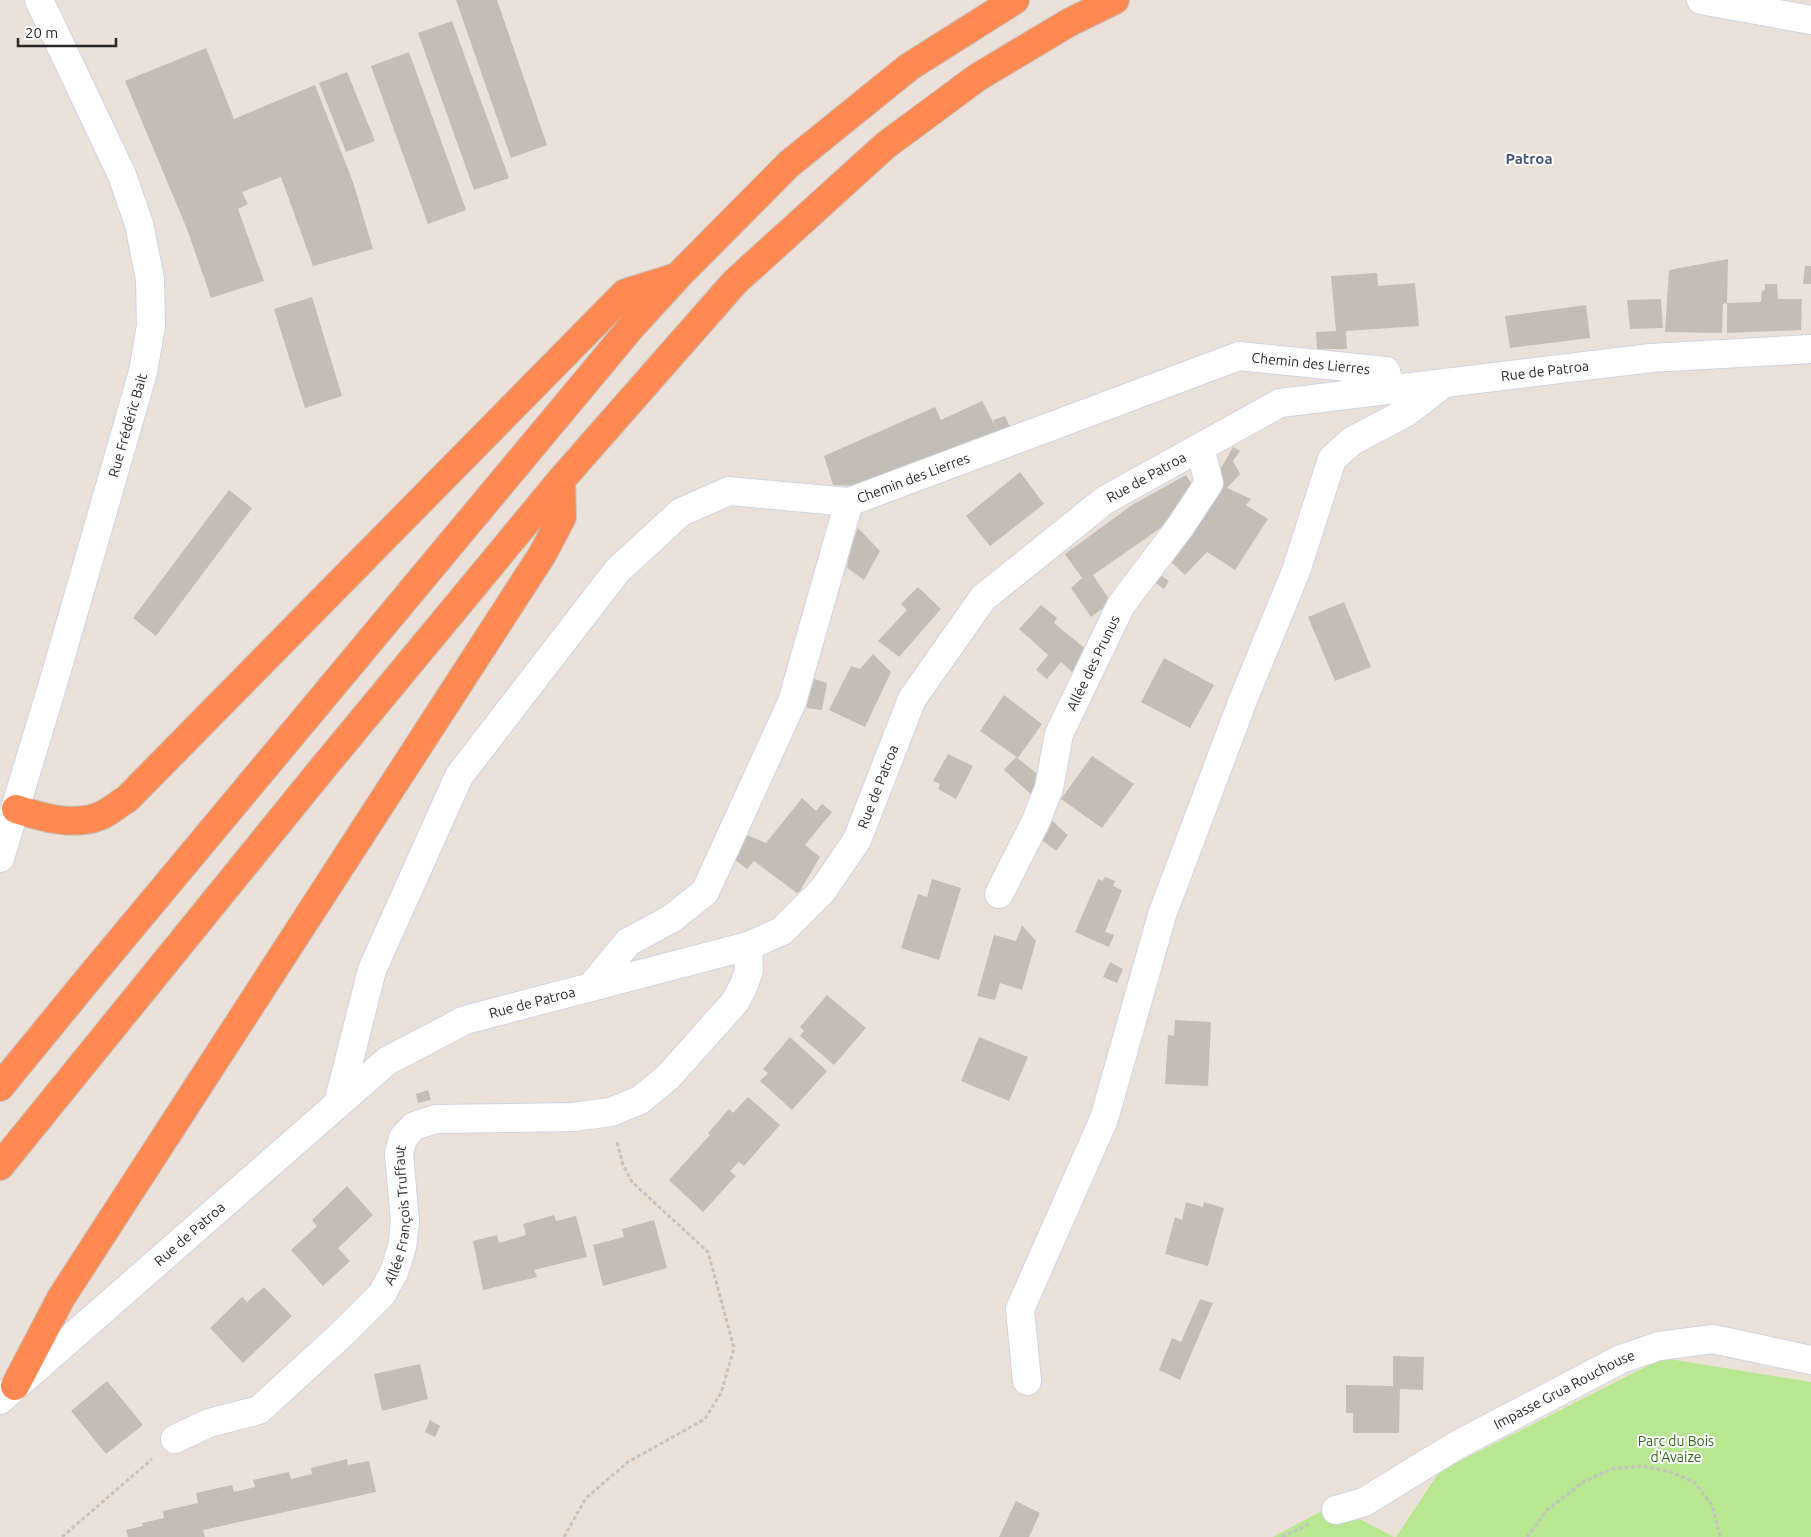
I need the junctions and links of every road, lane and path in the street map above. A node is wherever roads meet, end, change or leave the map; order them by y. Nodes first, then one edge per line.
1 (39, 0) edge
2 (1015, 0) edge
3 (1114, 0) edge
4 (1701, 0) edge
5 (1811, 20) edge
6 (677, 277) junction
7 (1811, 349) edge
8 (1444, 384) junction
9 (1390, 390) junction
10 (1200, 448) junction
11 (560, 480) junction
12 (849, 502) junction
13 (16, 809) junction
14 (0, 858) edge
15 (999, 894) dead end
16 (748, 946) junction
17 (591, 987) junction
18 (0, 1087) edge
19 (338, 1104) junction
20 (611, 1112) junction
21 (0, 1166) edge
22 (1811, 1360) edge
23 (1027, 1380) dead end
24 (8, 1393) edge
25 (175, 1439) joint
26 (1336, 1510) dead end
27 (62, 1537) edge
28 (564, 1537) edge
29 (1527, 1537) edge
30 (1720, 1537) edge

1 - 13 street, Rue Frédéric Bait
2 - 6 highway
3 - 11 highway
4 - 5 street
6 - 13 highway
6 - 18 highway
7 - 8 street, Rue de Patroa
8 - 9 street, Rue de Patroa
8 - 23 street
9 - 10 street, Rue de Patroa
9 - 12 street, Chemin des Lierres
10 - 15 street, Allée des Prunus
10 - 16 street, Rue de Patroa
11 - 21 highway
11 - 24 highway
12 - 17 street, Chemin des Lierres
12 - 19 street
13 - 14 street, Rue Frédéric Bait
16 - 17 street, Rue de Patroa
16 - 20 street, Allée François Truffaut
17 - 19 street, Rue de Patroa
19 - 24 street, Rue de Patroa
20 - 25 street, Allée François Truffaut
20 - 28 path
22 - 26 street, Impasse Grua Rouchouse
25 - 27 path
29 - 30 path

